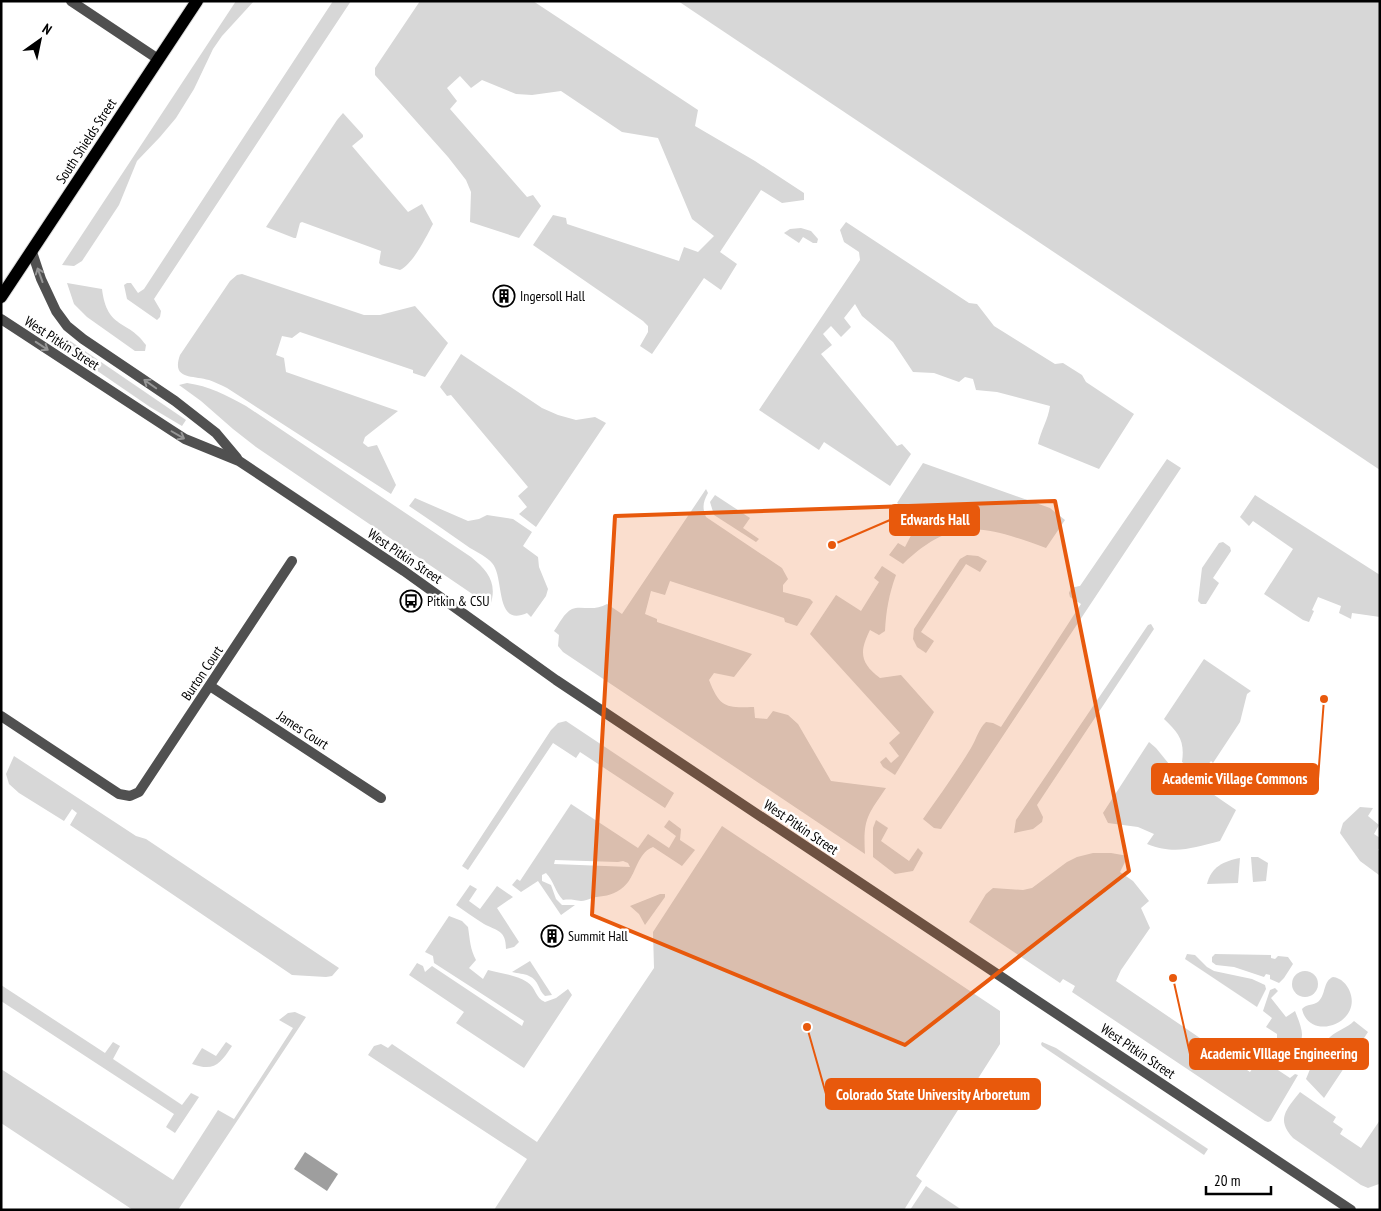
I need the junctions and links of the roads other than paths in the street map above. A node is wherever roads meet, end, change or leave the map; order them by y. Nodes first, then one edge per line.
1 (71, 1) edge
2 (197, 1) edge
3 (158, 59) junction
4 (32, 252) junction
5 (1, 297) edge
6 (1, 320) edge
7 (239, 461) junction
8 (292, 561) dead end
9 (210, 686) junction
10 (1, 716) edge
11 (381, 798) dead end
12 (1352, 1210) edge

1 - 3 street
2 - 3 main road, South Shields Street
3 - 4 main road, South Shields Street
4 - 5 main road, South Shields Street
7 -> 4 street, West Pitkin Street
6 -> 7 street, West Pitkin Street
7 - 12 street, West Pitkin Street
8 - 9 street, Burton Court
9 - 10 street, Burton Court
9 - 11 street, James Court

